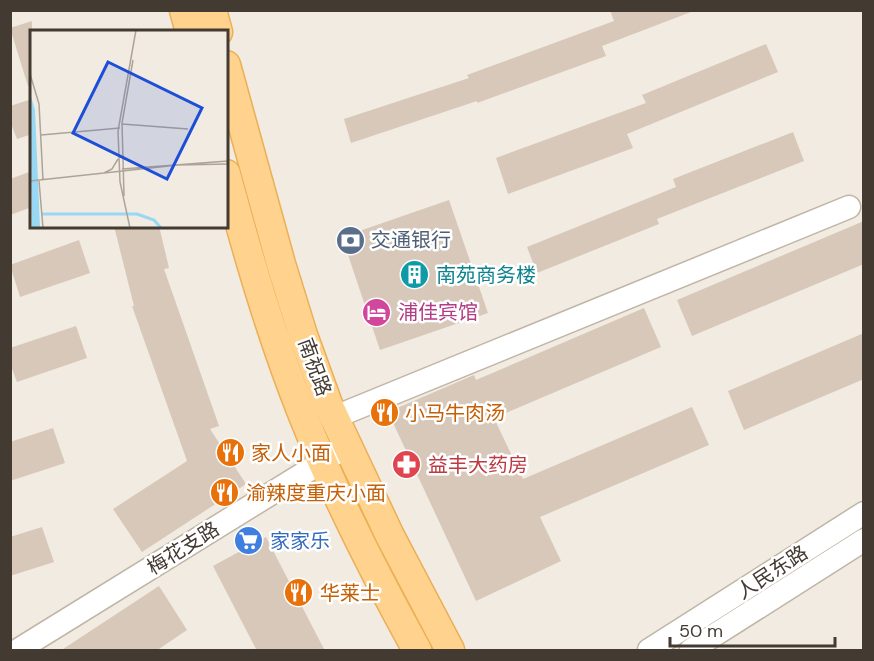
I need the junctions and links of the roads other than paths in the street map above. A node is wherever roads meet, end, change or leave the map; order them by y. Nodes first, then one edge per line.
1 (184, 10) edge
2 (212, 10) edge
3 (189, 30) edge
4 (217, 30) edge
5 (228, 72) edge
6 (228, 181) edge
7 (849, 207) dead end
8 (335, 417) junction
9 (348, 446) junction
10 (324, 461) junction
11 (864, 513) edge
12 (864, 540) edge
13 (18, 651) edge
14 (417, 651) edge
15 (450, 651) edge
16 (649, 651) edge
17 (691, 651) edge

1 - 3 main road
2 - 4 main road
5 - 8 main road, 南祝路
6 - 10 main road, 南祝路
7 - 8 street
8 - 9 main road, 南祝路
9 - 10 street, 梅花支路
9 - 15 main road, 南祝路
10 - 13 street, 梅花支路
10 - 14 main road, 南祝路
11 - 16 street, 人民东路
12 - 17 street, 人民东路

